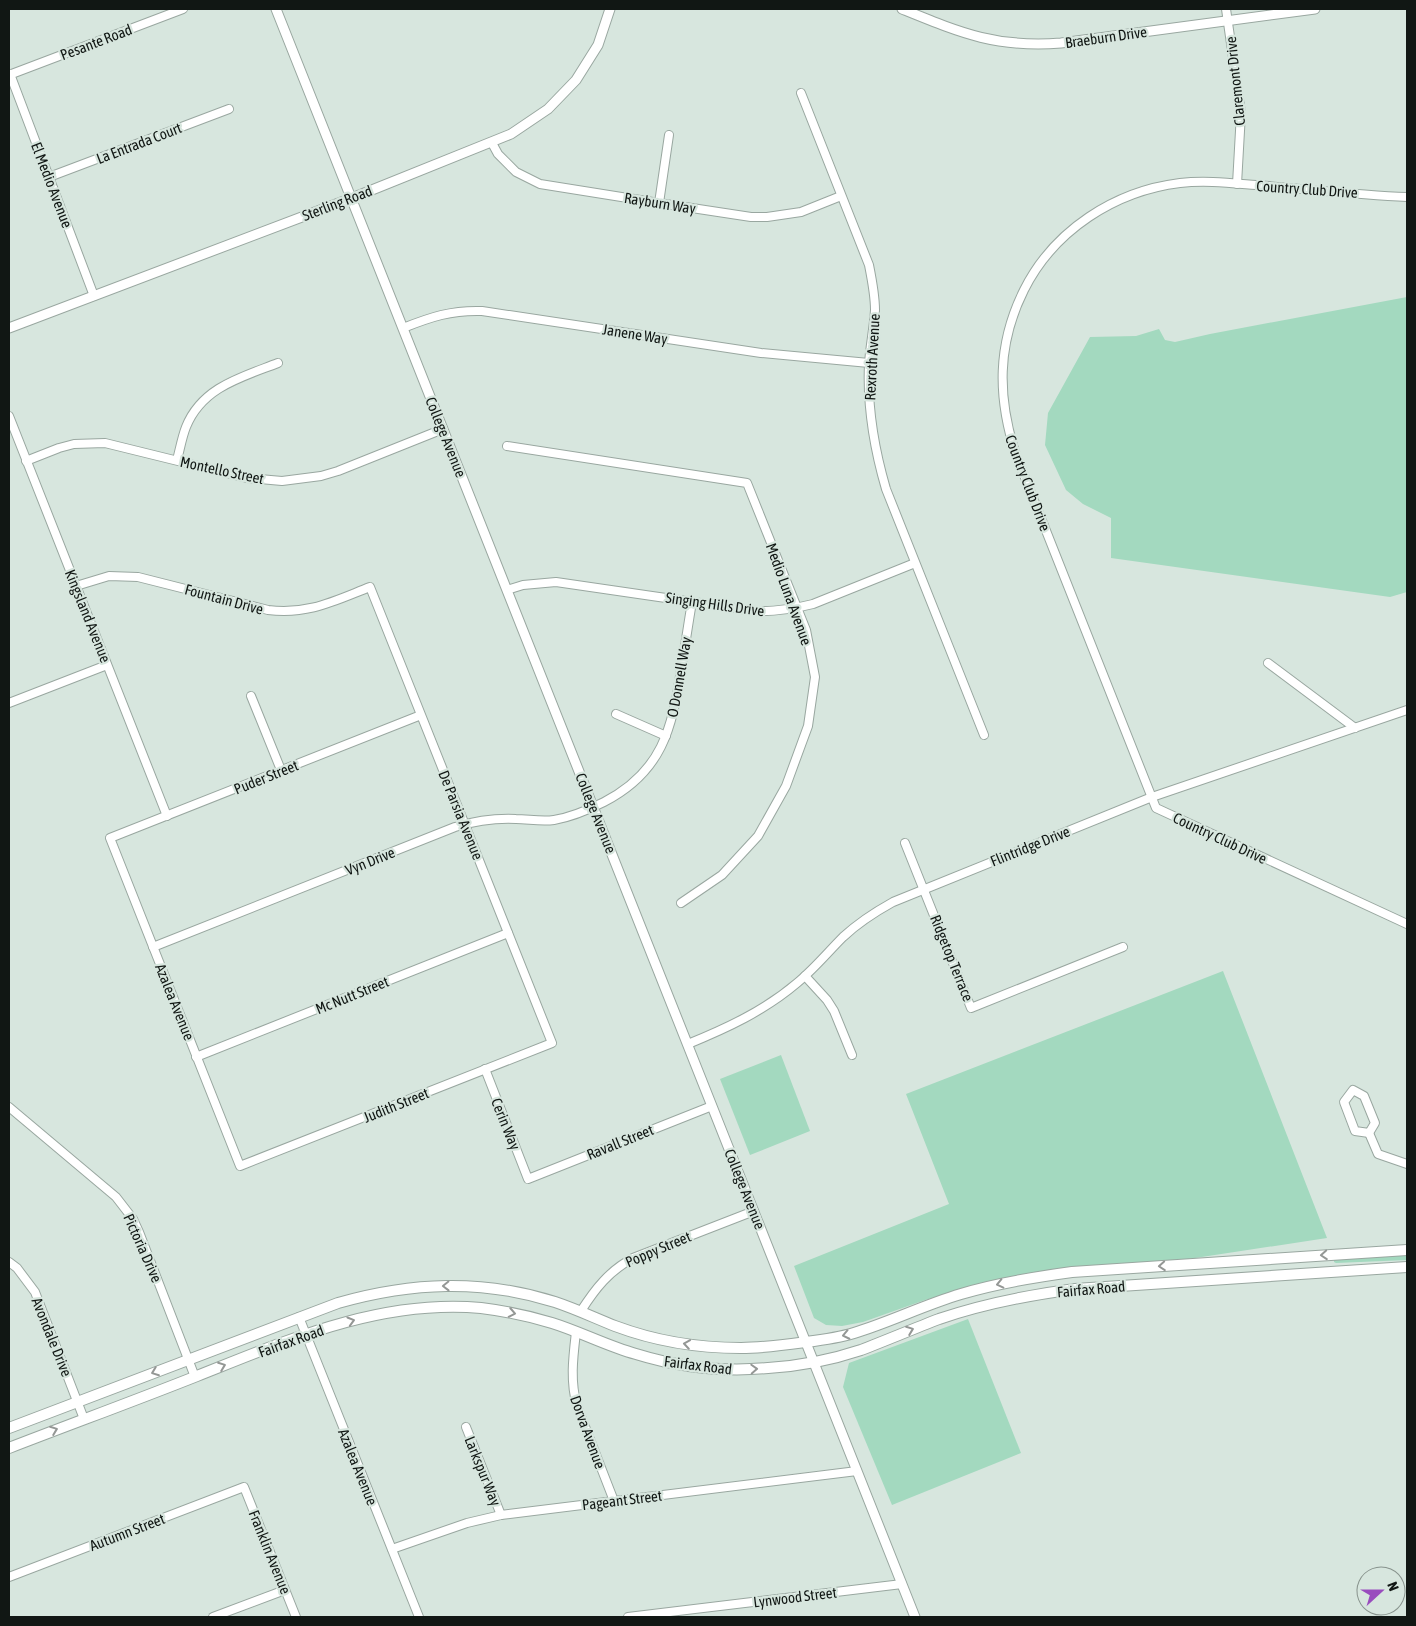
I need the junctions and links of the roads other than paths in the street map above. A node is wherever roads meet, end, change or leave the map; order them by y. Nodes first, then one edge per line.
1 (183, 9) edge
2 (276, 9) edge
3 (610, 9) edge
4 (902, 9) edge
5 (1226, 9) edge
6 (1315, 9) edge
7 (1229, 21) junction
8 (9, 74) edge
9 (801, 93) dead end
10 (229, 109) dead end
11 (669, 135) dead end
12 (492, 143) junction
13 (49, 177) junction
14 (1237, 184) junction
15 (842, 196) junction
16 (1407, 197) edge
17 (352, 198) junction
18 (659, 203) junction
19 (94, 296) junction
20 (9, 328) edge
21 (403, 328) junction
22 (278, 363) dead end
23 (869, 363) junction
24 (9, 416) edge
25 (443, 429) junction
26 (507, 446) dead end
27 (26, 460) junction
28 (177, 460) junction
29 (915, 563) junction
30 (76, 586) junction
31 (370, 587) joint
32 (507, 590) junction
33 (692, 602) junction
34 (797, 608) junction
35 (1268, 663) dead end
36 (107, 665) junction
37 (251, 696) dead end
38 (9, 703) edge
39 (1407, 710) edge
40 (616, 714) dead end
41 (421, 715) junction
42 (1355, 728) junction
43 (984, 735) dead end
44 (666, 736) junction
45 (281, 770) junction
46 (1152, 797) junction
47 (594, 808) junction
48 (167, 816) junction
49 (465, 824) junction
50 (110, 838) joint
51 (905, 843) dead end
52 (924, 889) junction
53 (681, 903) dead end
54 (1407, 924) edge
55 (508, 933) junction
56 (153, 947) junction
57 (1122, 947) dead end
58 (805, 976) junction
59 (552, 1043) joint
60 (688, 1044) junction
61 (852, 1055) dead end
62 (196, 1057) junction
63 (485, 1069) junction
64 (712, 1106) junction
65 (9, 1107) edge
66 (1369, 1133) junction
67 (1407, 1164) edge
68 (240, 1166) joint
69 (528, 1179) joint
70 (754, 1211) junction
71 (1407, 1250) edge
72 (1383, 1252) junction
73 (9, 1262) edge
74 (1407, 1267) edge
75 (1329, 1272) junction
76 (581, 1311) junction
77 (299, 1317) junction
78 (576, 1332) junction
79 (304, 1334) junction
80 (805, 1342) junction
81 (188, 1359) junction
82 (813, 1362) junction
83 (194, 1377) junction
84 (78, 1401) junction
85 (84, 1419) junction
86 (466, 1427) dead end
87 (9, 1428) edge
88 (9, 1448) edge
89 (857, 1471) junction
90 (244, 1488) joint
91 (614, 1500) junction
92 (501, 1515) junction
93 (392, 1549) junction
94 (9, 1577) edge
95 (902, 1584) junction
96 (285, 1590) junction
97 (213, 1617) edge
98 (296, 1617) edge
99 (419, 1617) edge
100 (628, 1617) edge
101 (915, 1617) edge

1 - 8 street, Pesante Road
2 - 17 street, College Avenue
3 - 12 street, Sterling Road
4 - 7 street, Braeburn Drive
5 - 7 street, Claremont Drive
6 - 7 street, Braeburn Drive
7 - 14 street, Claremont Drive
8 - 13 street, El Medio Avenue
9 - 15 street, Rexroth Avenue
10 - 13 street, La Entrada Court
11 - 18 street
12 - 17 street, Sterling Road
12 - 18 street, Rayburn Way
13 - 19 street, El Medio Avenue
14 - 16 street, Country Club Drive
14 - 46 street, Country Club Drive
15 - 18 street, Rayburn Way
15 - 23 street, Rexroth Avenue
17 - 19 street, Sterling Road
17 - 21 street, College Avenue
19 - 20 street, Sterling Road
21 - 23 street, Janene Way
21 - 25 street, College Avenue
22 - 28 street
23 - 29 street, Rexroth Avenue
24 - 27 street, Kingsland Avenue
25 - 28 street, Montello Street
25 - 32 street, College Avenue
26 - 34 street, Medio Luna Avenue
27 - 28 street, Montello Street
27 - 30 street, Kingsland Avenue
29 - 34 street, Singing Hills Drive
29 - 43 street, Rexroth Avenue
30 - 31 street, Fountain Drive
30 - 36 street, Kingsland Avenue
31 - 41 street, De Parsia Avenue
32 - 33 street, Singing Hills Drive
32 - 47 street, College Avenue
33 - 34 street, Singing Hills Drive
33 - 44 street, O Donnell Way
34 - 53 street, Medio Luna Avenue
35 - 42 street
36 - 38 street
36 - 48 street, Kingsland Avenue
37 - 45 street
39 - 42 street, Flintridge Drive
40 - 44 street
41 - 45 street, Puder Street
41 - 49 street, De Parsia Avenue
42 - 46 street, Flintridge Drive
44 - 47 street, O Donnell Way
45 - 48 street, Puder Street
46 - 52 street, Flintridge Drive
46 - 54 street, Country Club Drive
47 - 49 street, Vyn Drive
47 - 60 street, College Avenue
48 - 50 street, Puder Street
49 - 55 street, De Parsia Avenue
49 - 56 street, Vyn Drive
50 - 56 street, Azalea Avenue
51 - 52 street, Ridgetop Terrace
52 - 57 street, Ridgetop Terrace
52 - 58 street, Flintridge Drive
55 - 59 street, De Parsia Avenue
55 - 62 street, Mc Nutt Street
56 - 62 street, Azalea Avenue
58 - 60 street, Flintridge Drive
58 - 61 street
59 - 63 street, Judith Street
60 - 64 street, College Avenue
62 - 68 street, Azalea Avenue
63 - 68 street, Judith Street
63 - 69 street, Cerin Way
64 - 69 street, Ravall Street
64 - 70 street, College Avenue
65 - 81 street, Pictoria Drive
66 - 66 street
66 - 67 street
70 - 76 street, Poppy Street
70 - 80 street, College Avenue
71 - 72 main road, Fairfax Road
72 - 75 main road
72 -> 80 main road, Fairfax Road
73 - 84 street, Avondale Drive
74 - 75 main road, Fairfax Road
82 -> 75 main road, Fairfax Road
76 -> 77 main road, Fairfax Road
80 -> 76 main road, Fairfax Road
77 - 79 street, Azalea Avenue
77 - 81 main road, Fairfax Road
79 -> 78 main road, Fairfax Road
78 -> 82 main road, Fairfax Road
78 - 91 street, Dorva Avenue
83 -> 79 main road, Fairfax Road
79 - 93 street, Azalea Avenue
80 - 82 street, College Avenue
81 - 83 street, Pictoria Drive
81 -> 84 main road, Fairfax Road
82 - 89 street, College Avenue
83 - 85 main road, Fairfax Road
84 - 85 street, Avondale Drive
84 - 87 main road, Fairfax Road
88 -> 85 main road, Fairfax Road
86 - 92 street, Larkspur Way
89 - 91 street, Pageant Street
89 - 95 street, College Avenue
90 - 94 street, Autumn Street
90 - 96 street, Franklin Avenue
91 - 92 street, Pageant Street
92 - 93 street, Pageant Street
93 - 99 street, Azalea Avenue
95 - 100 street, Lynwood Street
95 - 101 street, College Avenue
96 - 97 street
96 - 98 street, Franklin Avenue

